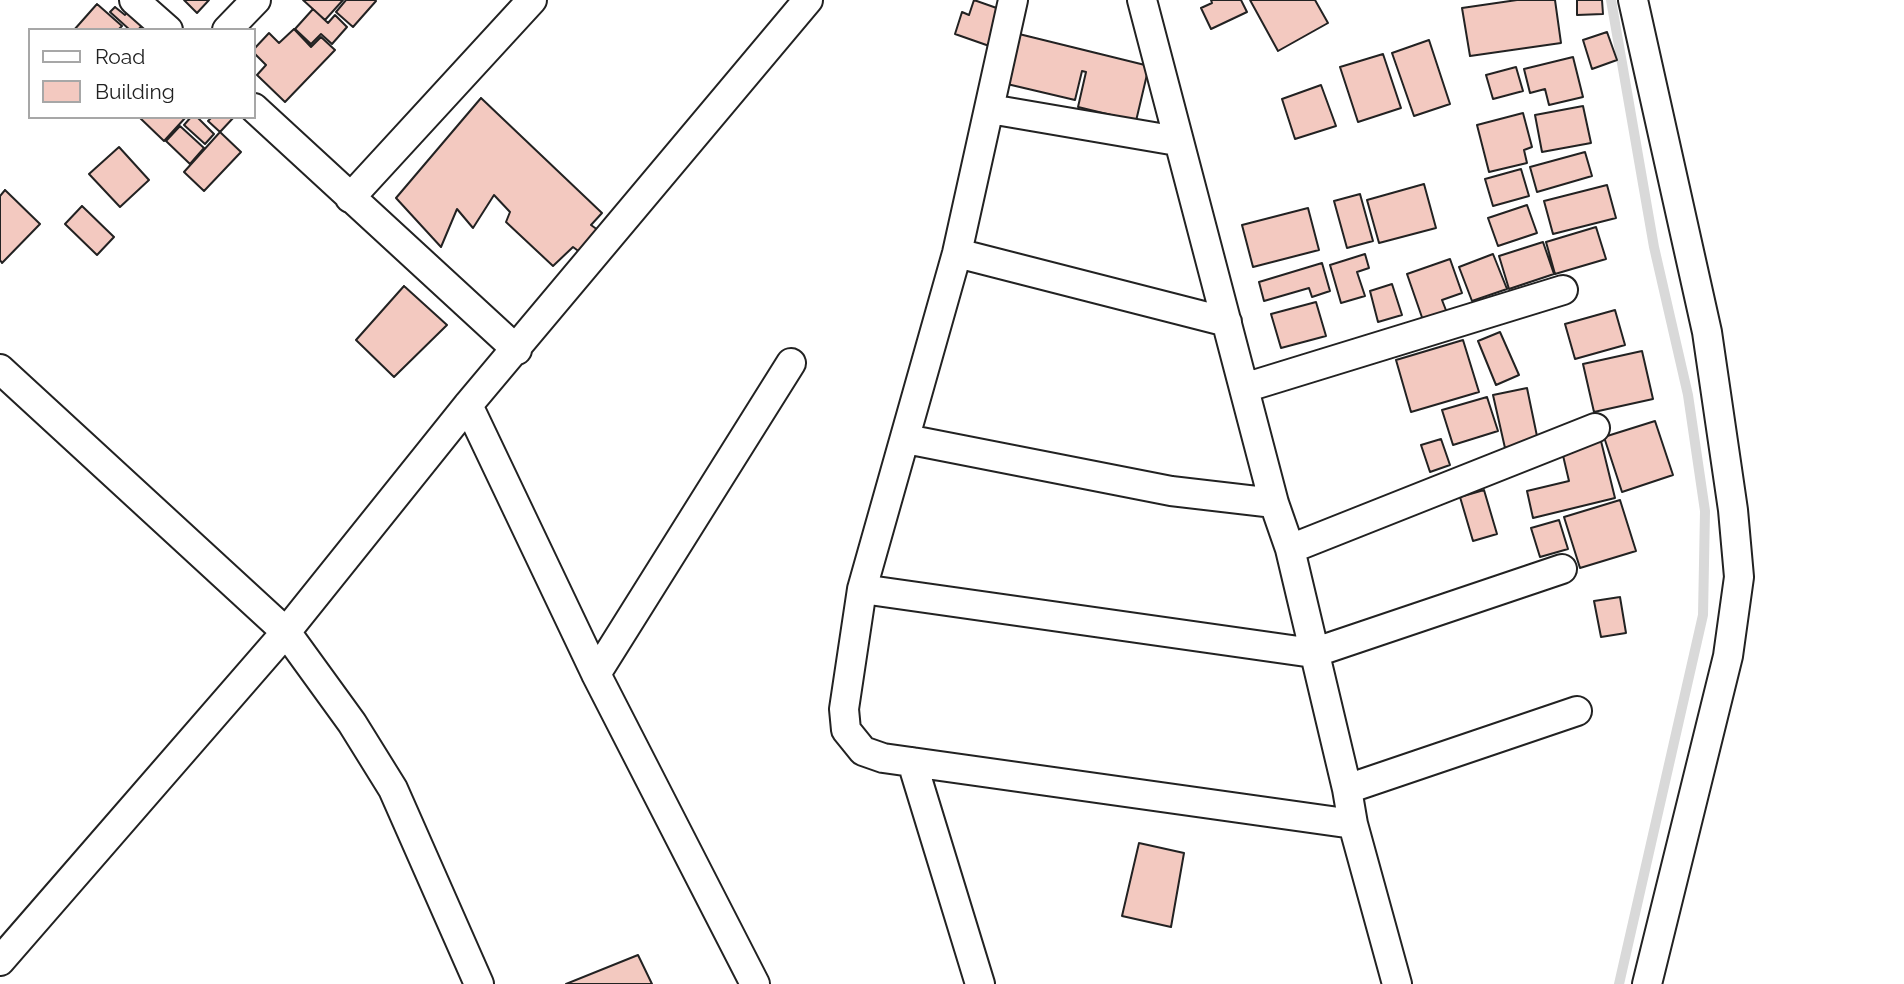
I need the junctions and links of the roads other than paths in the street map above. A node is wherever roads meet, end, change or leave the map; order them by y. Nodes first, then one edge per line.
1 (134, 0) edge
2 (256, 0) edge
3 (531, 0) edge
4 (808, 0) edge
5 (1013, 0) edge
6 (1142, 0) edge
7 (1633, 0) edge
8 (166, 28) edge
9 (229, 28) edge
10 (990, 109) junction
11 (256, 110) edge
12 (1177, 141) junction
13 (350, 198) junction
14 (957, 253) junction
15 (1563, 290) dead end
16 (1227, 322) junction
17 (517, 349) junction
18 (791, 363) dead end
19 (0, 369) edge
20 (1244, 388) junction
21 (468, 405) junction
22 (1595, 428) dead end
23 (906, 439) junction
24 (1274, 503) junction
25 (1290, 550) junction
26 (1562, 569) dead end
27 (862, 589) junction
28 (286, 632) junction
29 (1313, 653) junction
30 (596, 674) junction
31 (1577, 711) dead end
32 (912, 762) junction
33 (1347, 789) junction
34 (1353, 824) junction
35 (0, 961) edge
36 (479, 984) edge
37 (755, 984) edge
38 (980, 984) edge
39 (1397, 984) edge
40 (1647, 984) edge

1 - 8 street
2 - 9 street
3 - 13 street
4 - 17 street
5 - 10 street
6 - 12 street
7 - 40 street
10 - 12 street
10 - 14 street
11 - 13 street
12 - 16 street
13 - 17 street
14 - 16 street
14 - 23 street
15 - 20 street
16 - 20 street
17 - 21 street
18 - 30 street
19 - 28 street
20 - 24 street
21 - 28 street
21 - 30 street
22 - 25 street
23 - 24 street
23 - 27 street
24 - 25 street
25 - 29 street
26 - 29 street
27 - 29 street
27 - 32 street
28 - 35 street
28 - 36 street
29 - 33 street
30 - 37 street
31 - 33 street
32 - 34 street
32 - 38 street
33 - 34 street
34 - 39 street

